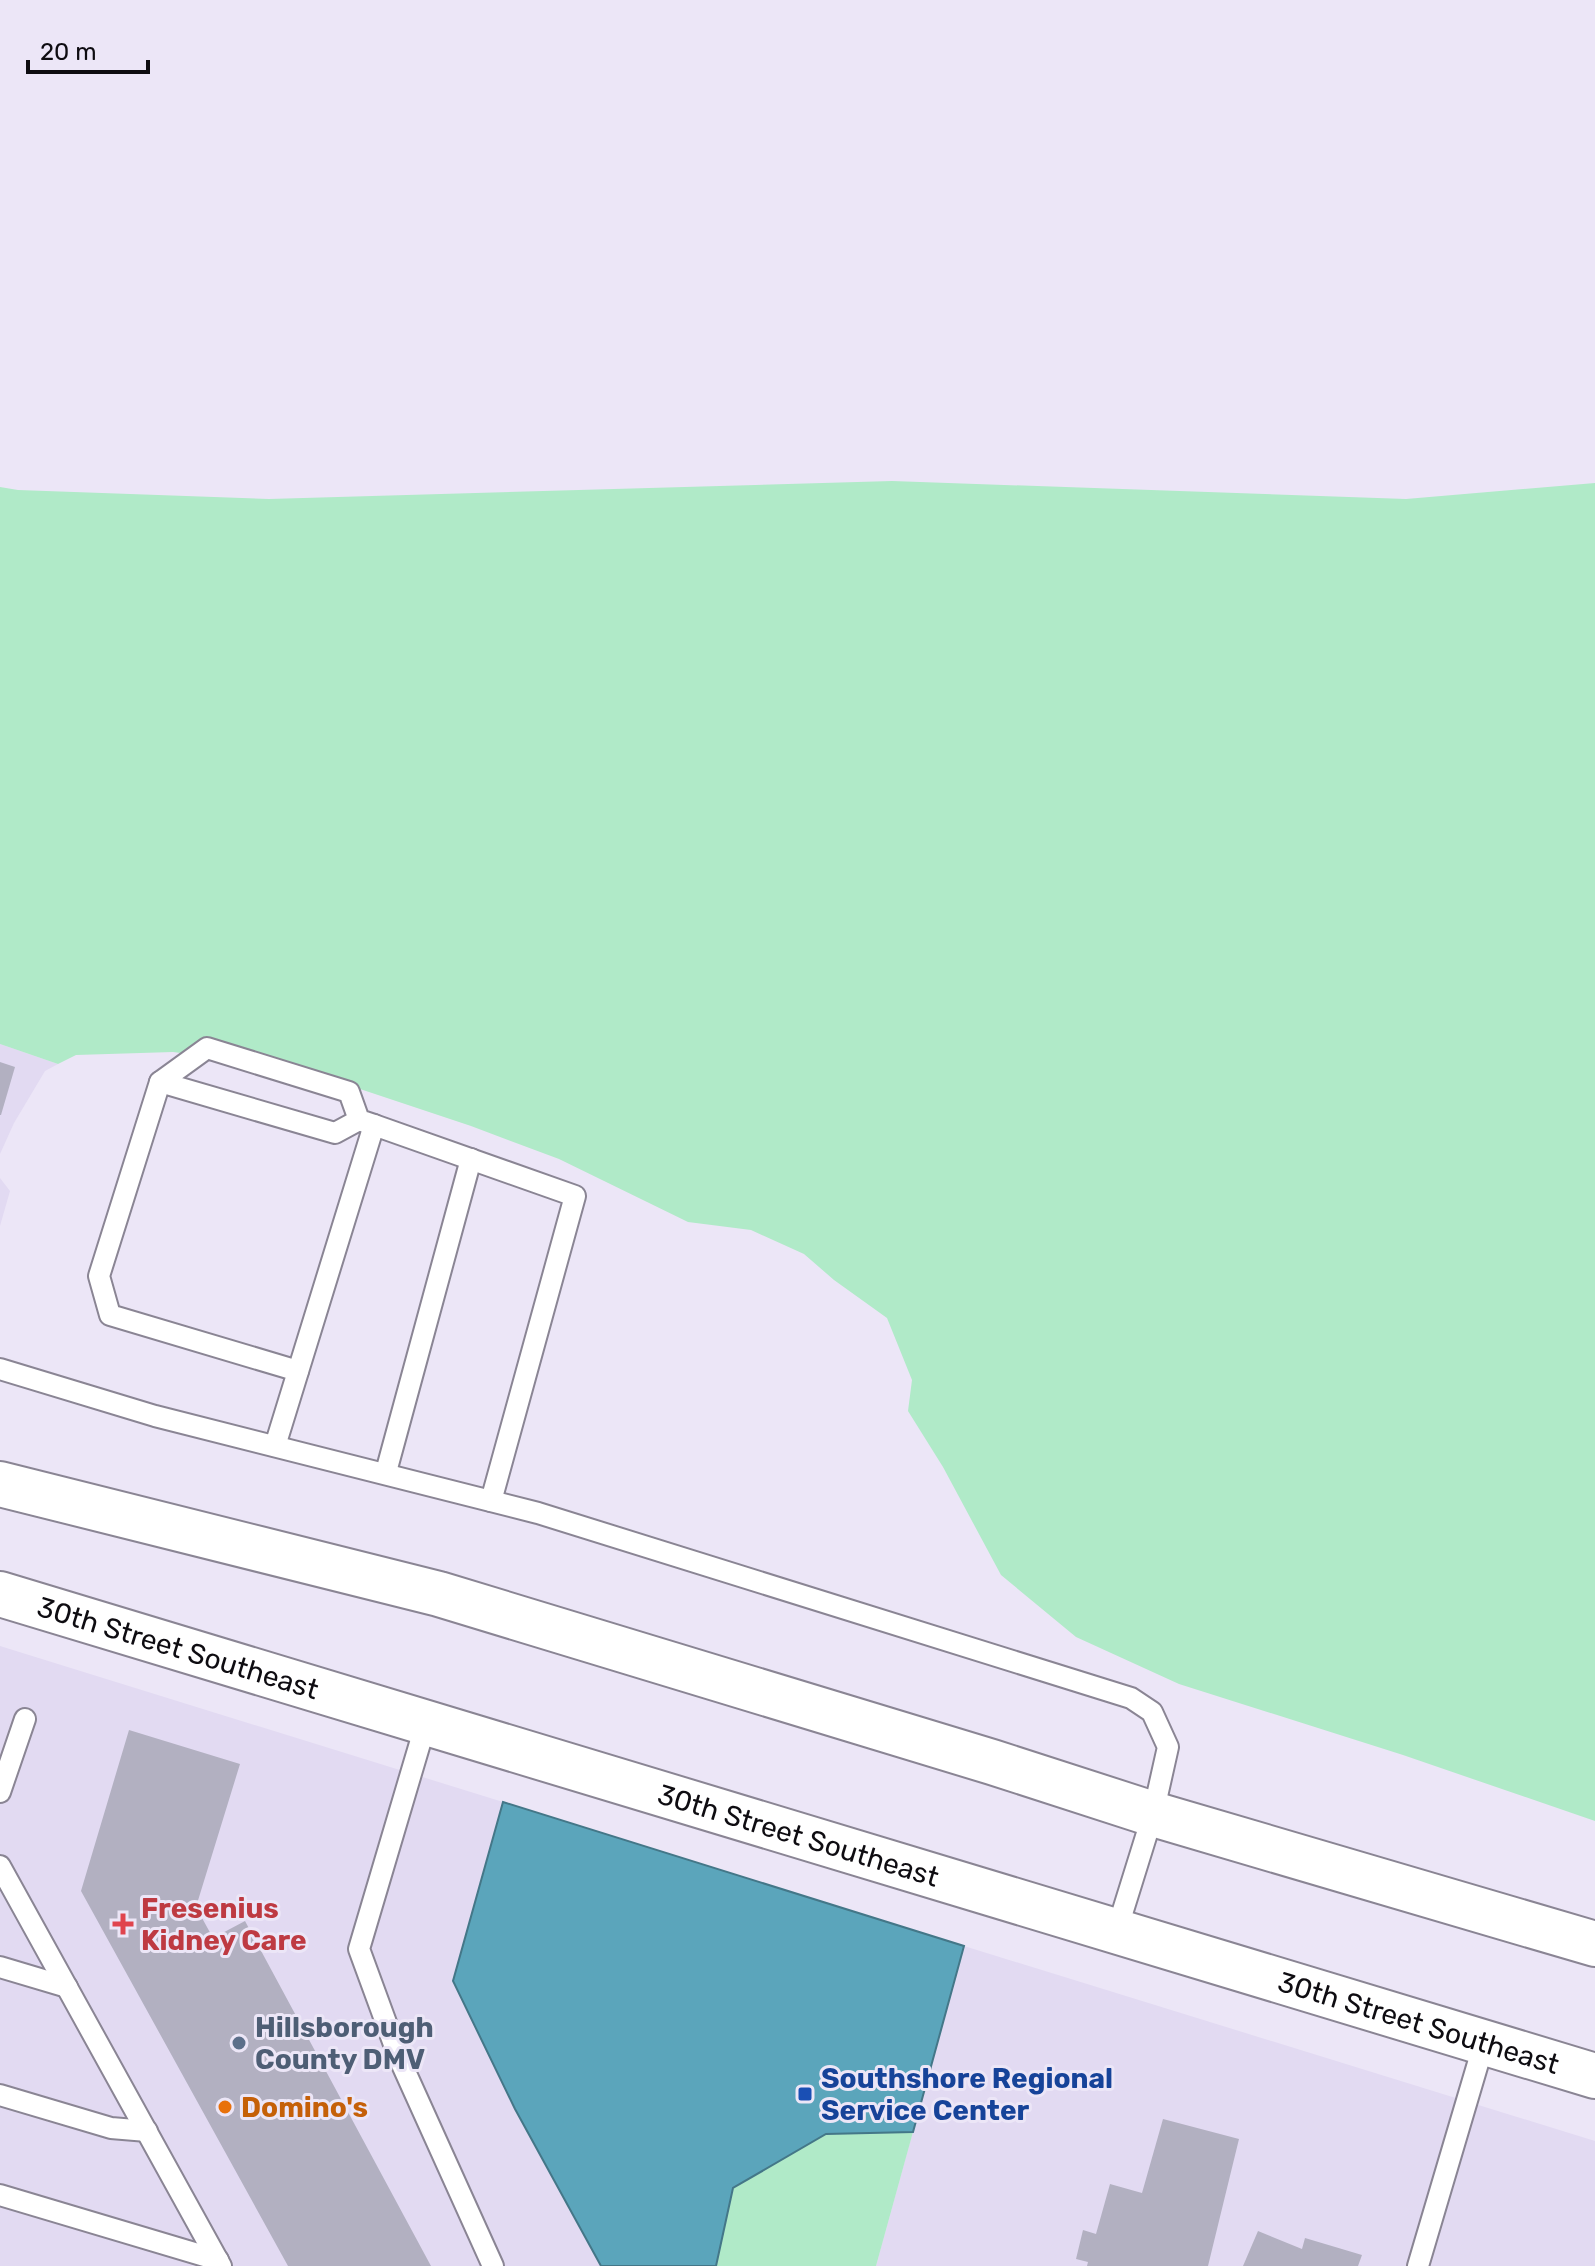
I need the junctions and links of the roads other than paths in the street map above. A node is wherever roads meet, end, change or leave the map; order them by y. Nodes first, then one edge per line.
1 (160, 1082) junction
2 (366, 1123) junction
3 (471, 1159) junction
4 (0, 1369) edge
5 (298, 1371) junction
6 (275, 1446) junction
7 (386, 1472) junction
8 (0, 1484) edge
9 (491, 1501) junction
10 (0, 1594) edge
11 (25, 1719) dead end
12 (426, 1723) junction
13 (0, 1792) edge
14 (1153, 1814) junction
15 (0, 1866) edge
16 (1116, 1933) junction
17 (1595, 1944) edge
18 (0, 1967) edge
19 (67, 1987) junction
20 (1484, 2043) junction
21 (1595, 2076) edge
22 (0, 2095) edge
23 (147, 2131) junction
24 (0, 2195) edge
25 (220, 2263) edge
26 (493, 2266) edge
27 (1418, 2266) edge

1 - 2 lane
1 - 2 lane
1 - 5 lane
2 - 3 lane
2 - 5 lane
3 - 7 lane
3 - 9 lane
4 - 6 lane
5 - 6 lane
6 - 7 lane
7 - 9 lane
8 - 14 street
9 - 14 lane
10 - 12 street, 30th Street Southeast
11 - 13 lane
12 - 16 street, 30th Street Southeast
12 - 26 lane
14 - 16 lane
14 - 17 street
15 - 19 lane
16 - 20 street, 30th Street Southeast
18 - 19 lane
19 - 23 lane
20 - 21 street, 30th Street Southeast
20 - 27 lane
22 - 23 lane
23 - 25 lane
24 - 25 lane

